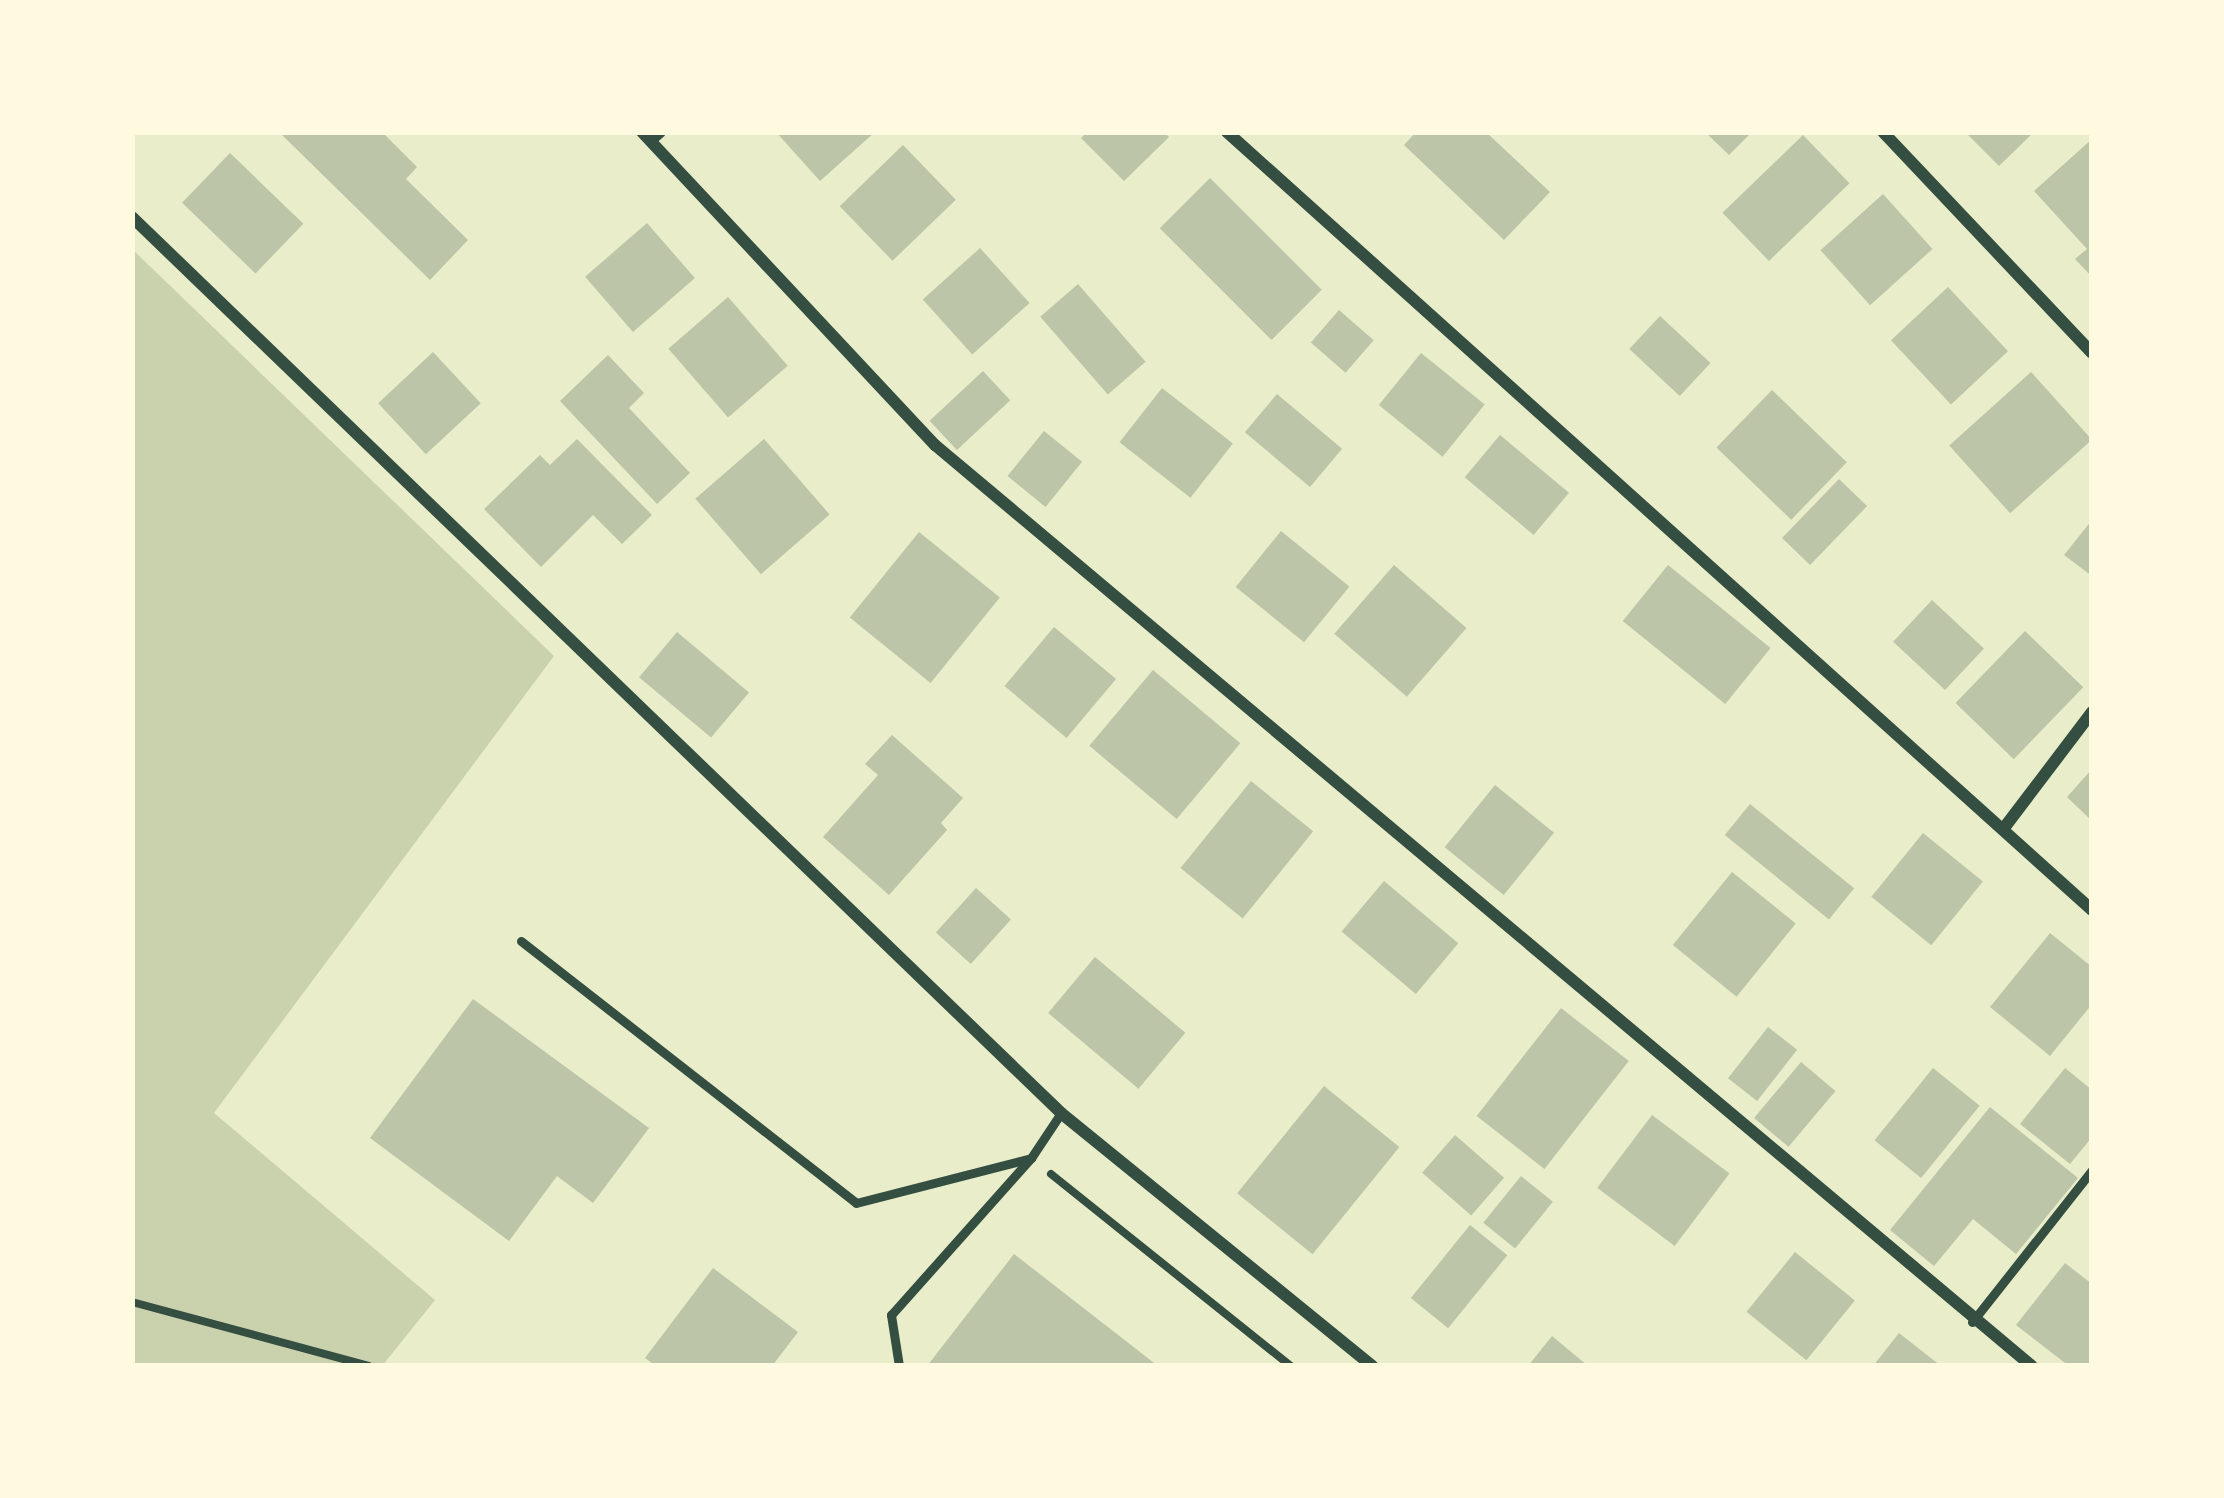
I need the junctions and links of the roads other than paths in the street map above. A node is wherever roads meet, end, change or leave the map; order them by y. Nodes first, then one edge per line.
1 (1227, 132) edge
2 (1883, 132) edge
3 (652, 135) edge
4 (132, 217) edge
5 (2092, 353) edge
6 (2092, 712) edge
7 (2004, 828) junction
8 (2092, 910) edge
9 (520, 941) dead end
10 (1061, 1113) junction
11 (1031, 1158) junction
12 (2092, 1169) edge
13 (1972, 1322) junction
14 (899, 1366) edge
15 (1372, 1366) edge
16 (2032, 1366) edge

1 - 7 street
2 - 5 street
3 - 13 street
4 - 10 street
6 - 7 street
7 - 8 street
9 - 11 lane
10 - 11 lane
10 - 15 street
11 - 14 lane
12 - 13 lane
13 - 16 street

